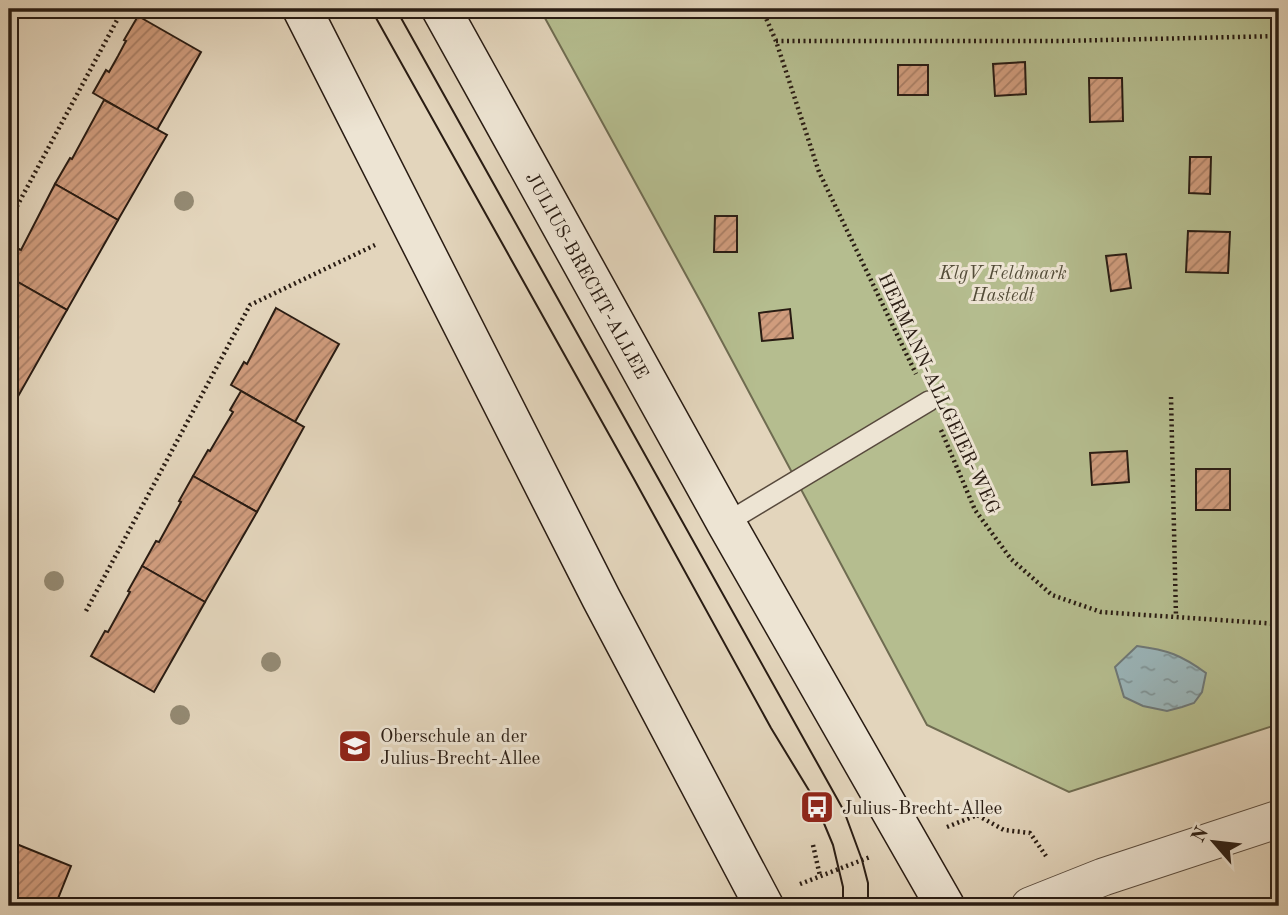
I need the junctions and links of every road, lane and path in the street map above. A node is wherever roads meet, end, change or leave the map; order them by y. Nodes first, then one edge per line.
1 (123, 9) edge
2 (302, 9) edge
3 (441, 9) edge
4 (762, 9) edge
5 (1279, 36) edge
6 (776, 41) junction
7 (9, 221) edge
8 (413, 226) junction
9 (1171, 397) dead end
10 (929, 401) junction
11 (726, 523) junction
12 (86, 611) dead end
13 (1176, 617) junction
14 (1279, 624) edge
15 (1279, 819) edge
16 (909, 843) junction
17 (813, 845) dead end
18 (820, 876) junction
19 (1069, 890) junction
20 (762, 903) edge
21 (945, 906) edge
22 (1030, 906) edge

1 - 7 path
2 - 8 main road
3 - 11 main road, JULIUS-BRECHT-ALLEE
4 - 6 path, HERMANN-ALLGEIER-WEG
5 - 6 path
6 - 10 path, HERMANN-ALLGEIER-WEG
8 - 12 path
8 - 20 main road
9 - 13 path
10 - 11 lane
10 - 13 path, HERMANN-ALLGEIER-WEG
11 - 16 main road, JULIUS-BRECHT-ALLEE
13 - 14 path, HERMANN-ALLGEIER-WEG
15 - 19 street
16 - 18 path
16 - 19 path
16 - 21 main road, JULIUS-BRECHT-ALLEE
17 - 18 path
18 - 20 path
19 - 22 street

